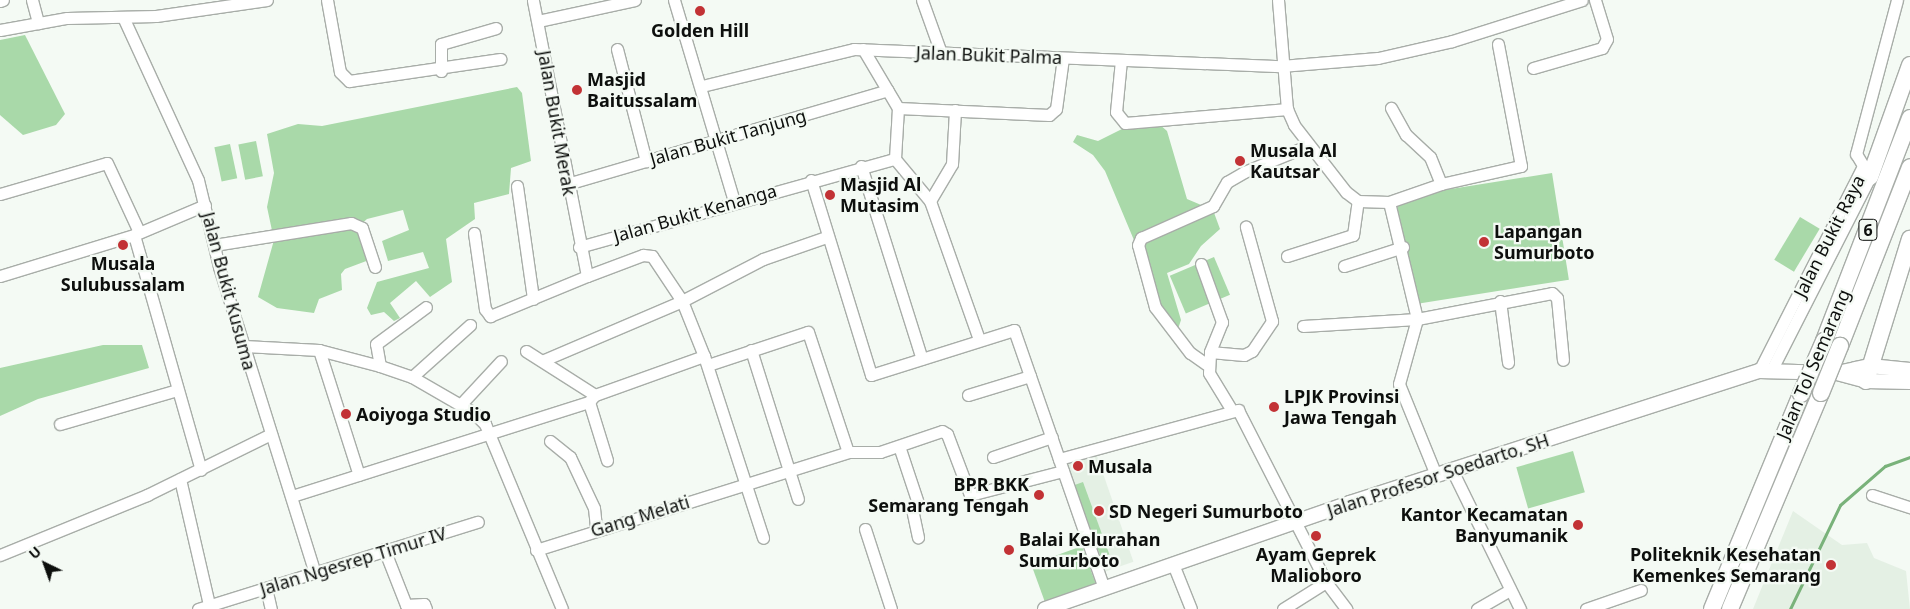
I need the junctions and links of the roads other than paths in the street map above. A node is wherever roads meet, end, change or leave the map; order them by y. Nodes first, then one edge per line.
1 (32, 0) edge
2 (267, 0) edge
3 (327, 0) edge
4 (533, 0) edge
5 (634, 0) edge
6 (674, 0) edge
7 (922, 0) edge
8 (1278, 0) edge
9 (1582, 0) edge
10 (1595, 0) edge
11 (1897, 0) edge
12 (123, 18) junction
13 (538, 21) junction
14 (38, 23) junction
15 (496, 28) dead end
16 (0, 30) edge
17 (1498, 44) dead end
18 (863, 49) junction
19 (617, 50) dead end
20 (941, 53) junction
21 (1063, 58) junction
22 (500, 59) dead end
23 (1121, 60) junction
24 (1910, 65) edge
25 (1281, 66) junction
26 (1533, 68) dead end
27 (441, 71) junction
28 (702, 86) junction
29 (888, 90) junction
30 (898, 108) junction
31 (1391, 108) dead end
32 (1287, 109) junction
33 (955, 110) junction
34 (1910, 118) edge
35 (718, 142) junction
36 (1307, 146) junction
37 (895, 159) junction
38 (646, 161) junction
39 (861, 166) junction
40 (1910, 167) edge
41 (1866, 172) junction
42 (812, 180) junction
43 (567, 184) junction
44 (1441, 184) junction
45 (517, 186) dead end
46 (0, 194) edge
47 (734, 201) junction
48 (930, 201) junction
49 (1358, 202) junction
50 (1389, 202) junction
51 (205, 205) junction
52 (1246, 227) dead end
53 (474, 233) dead end
54 (136, 234) junction
55 (826, 237) junction
56 (1910, 240) edge
57 (214, 245) junction
58 (579, 247) junction
59 (1403, 247) junction
60 (1287, 256) dead end
61 (1201, 264) dead end
62 (375, 266) dead end
63 (1344, 266) dead end
64 (0, 276) edge
65 (587, 276) junction
66 (533, 299) junction
67 (682, 301) junction
68 (1500, 301) junction
69 (426, 307) dead end
70 (1417, 320) junction
71 (470, 325) dead end
72 (1303, 326) dead end
73 (979, 339) junction
74 (1832, 343) junction
75 (244, 346) junction
76 (319, 350) junction
77 (751, 350) junction
78 (526, 351) dead end
79 (1208, 358) junction
80 (922, 359) junction
81 (544, 360) junction
82 (1563, 360) dead end
83 (501, 361) dead end
84 (706, 361) junction
85 (1508, 362) dead end
86 (380, 366) junction
87 (1766, 370) junction
88 (1910, 370) edge
89 (1868, 374) junction
90 (1030, 376) junction
91 (412, 377) junction
92 (1910, 382) edge
93 (178, 390) junction
94 (968, 395) dead end
95 (592, 399) junction
96 (462, 403) junction
97 (1231, 409) junction
98 (60, 424) dead end
99 (271, 434) junction
100 (1052, 437) junction
101 (488, 438) junction
102 (550, 441) dead end
103 (899, 446) junction
104 (848, 452) junction
105 (993, 457) dead end
106 (1059, 459) junction
107 (607, 460) dead end
108 (201, 470) junction
109 (789, 470) junction
110 (1452, 470) junction
111 (1063, 471) junction
112 (1768, 471) junction
113 (359, 475) junction
114 (1436, 475) junction
115 (180, 479) junction
116 (746, 484) junction
117 (1872, 495) dead end
118 (292, 496) junction
119 (798, 499) dead end
120 (1910, 507) edge
121 (478, 522) dead end
122 (1296, 522) junction
123 (596, 528) junction
124 (864, 529) dead end
125 (918, 536) dead end
126 (763, 538) dead end
127 (384, 549) junction
128 (536, 550) junction
129 (0, 555) edge
130 (1173, 564) junction
131 (315, 573) junction
132 (1326, 582) junction
133 (266, 588) junction
134 (1104, 588) junction
135 (1510, 590) junction
136 (1641, 590) dead end
137 (206, 608) edge
138 (271, 609) edge
139 (426, 609) edge
140 (562, 609) edge
141 (891, 609) edge
142 (1044, 609) edge
143 (1191, 609) edge
144 (1283, 609) edge
145 (1346, 609) edge
146 (1477, 609) edge
147 (1520, 609) edge
148 (1589, 609) edge
149 (1705, 609) edge
150 (1712, 609) edge
151 (1730, 609) edge

1 - 14 street
2 - 12 street
3 - 27 street
4 - 13 street, Jalan Bukit Merak
5 - 13 street
6 - 28 street
7 - 20 street
8 - 25 street
9 - 25 street, Jalan Bukit Palma
10 - 26 street
11 - 41 street
12 - 14 street
12 - 51 street, Jalan Bukit Kusuma
13 - 43 street, Jalan Bukit Merak
14 - 16 street
15 - 27 street
17 - 44 street
18 - 20 street, Jalan Bukit Palma
18 - 28 street, Jalan Bukit Palma
18 - 29 street
19 - 38 street
20 - 21 street, Jalan Bukit Palma
21 - 23 street, Jalan Bukit Palma
21 - 33 street
22 - 27 street
23 - 25 street, Jalan Bukit Palma
23 - 32 street
24 - 41 highway
25 - 32 street
28 - 35 street
29 - 30 street
29 - 35 street, Jalan Bukit Tanjung
30 - 33 street
30 - 37 street
31 - 44 street
32 - 36 street
33 - 48 street
34 - 74 highway, Jalan Tol Semarang / 6
35 - 38 street, Jalan Bukit Tanjung
35 - 47 street
36 - 49 street
36 - 79 street
37 - 39 street, Jalan Bukit Kenanga
37 - 48 street
38 - 43 street, Jalan Bukit Tanjung
39 - 42 street, Jalan Bukit Kenanga
39 - 80 street
40 - 74 highway, Jalan Tol Semarang / 6
41 - 87 street, Jalan Bukit Raya
42 - 47 street, Jalan Bukit Kenanga
42 - 55 street
43 - 58 street, Jalan Bukit Merak
44 - 50 street
45 - 66 street
46 - 54 street
47 - 58 street, Jalan Bukit Kenanga
48 - 73 street
49 - 50 street
49 - 60 street
50 - 59 street
51 - 54 street
51 - 57 street, Jalan Bukit Kusuma
52 - 79 street
53 - 66 street
54 - 64 street
54 - 93 street
55 - 67 street
55 - 80 street
56 - 89 highway
57 - 62 street
57 - 75 street, Jalan Bukit Kusuma
58 - 65 street, Jalan Bukit Merak
59 - 63 street
59 - 70 street
61 - 79 street
65 - 66 street
65 - 67 street
67 - 81 street
67 - 84 street
68 - 70 street
68 - 82 street
68 - 85 street
69 - 86 street
70 - 72 street
70 - 114 street
71 - 91 street
73 - 80 street
73 - 90 street
74 - 112 highway, Jalan Tol Semarang / 6, bridge
74 - 151 highway, Jalan Tol Semarang / 6, bridge
75 - 76 street
75 - 99 street, Jalan Bukit Kusuma
76 - 86 street
76 - 113 street
77 - 84 street
77 - 104 street
77 - 109 street
78 - 81 street
79 - 97 street
81 - 95 street
83 - 96 street
84 - 95 street
84 - 116 street
86 - 91 street
87 - 89 main road, Jalan Profesor Soedarto, SH
87 - 110 main road, Jalan Profesor Soedarto, SH
88 - 89 main road
89 - 92 main road
90 - 94 street
90 - 100 street
91 - 96 street
93 - 98 street
93 - 108 street
95 - 101 street
95 - 107 street
96 - 101 street
97 - 106 street
97 - 122 street
99 - 108 street
99 - 118 street, Jalan Bukit Kusuma
100 - 105 street
100 - 106 street
101 - 113 street
101 - 128 street
102 - 123 street
103 - 104 street
103 - 111 street
103 - 125 street
104 - 109 street, Gang Melati
106 - 111 street
108 - 115 street
109 - 116 street, Gang Melati
109 - 119 street
110 - 114 main road, Jalan Profesor Soedarto, SH
110 - 135 street
111 - 134 street
112 - 149 highway, 6
112 - 150 highway, Jalan Tol Semarang / 6
113 - 118 street
114 - 122 main road, Jalan Profesor Soedarto, SH
115 - 129 street
115 - 137 street
116 - 123 street, Gang Melati
116 - 126 street
117 - 120 street
118 - 131 street, Jalan Bukit Kusuma
121 - 127 street, Jalan Ngesrep Timur IV
122 - 130 main road, Jalan Profesor Soedarto, SH
122 - 132 street
123 - 128 street, Gang Melati
124 - 141 street
127 - 131 street, Jalan Ngesrep Timur IV
127 - 139 street
128 - 140 street
130 - 134 main road, Jalan Profesor Soedarto, SH
130 - 143 street
131 - 133 street, Jalan Ngesrep Timur IV
132 - 144 street
132 - 145 street
133 - 137 street, Jalan Ngesrep Timur IV
133 - 138 street
134 - 142 main road, Jalan Profesor Soedarto, SH
135 - 146 street
135 - 147 street
136 - 148 street

